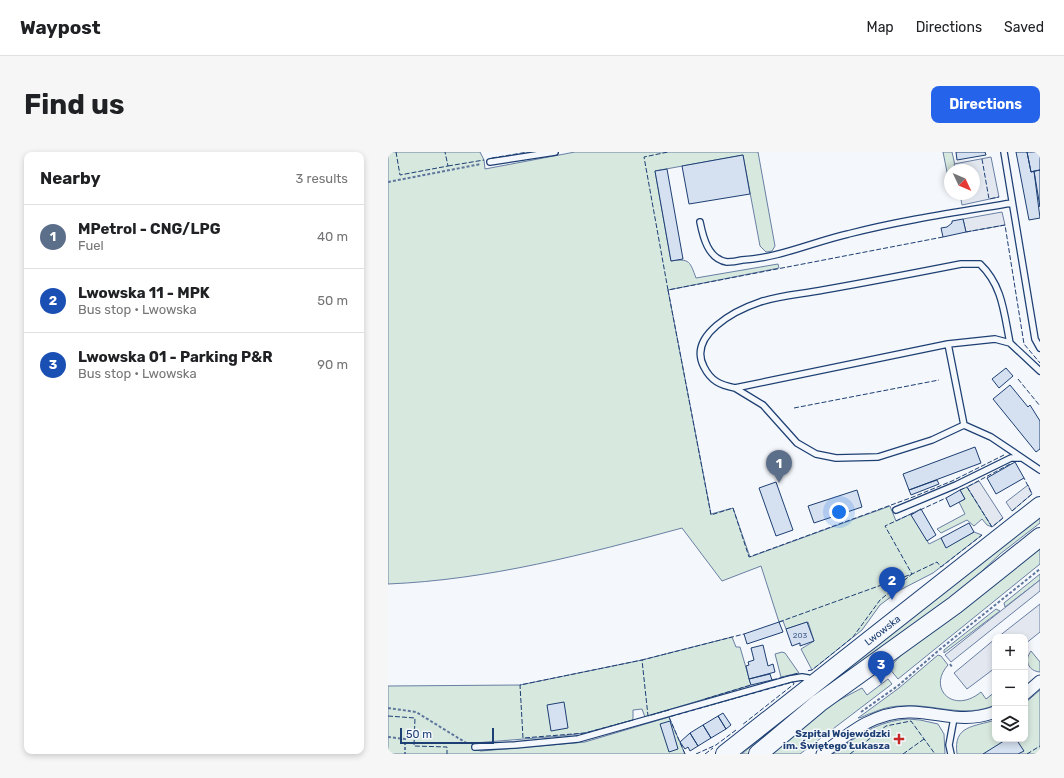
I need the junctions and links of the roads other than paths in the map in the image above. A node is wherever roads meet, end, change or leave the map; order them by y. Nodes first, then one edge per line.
1 (555, 152) edge
2 (1004, 152) edge
3 (490, 162) road end
4 (1012, 204) junction
5 (700, 222) dead end
6 (1010, 343) junction
7 (948, 344) junction
8 (1040, 348) edge
9 (1040, 371) edge
10 (735, 388) junction
11 (964, 425) junction
12 (1020, 458) junction
13 (1040, 470) edge
14 (1040, 506) edge
15 (896, 510) dead end
16 (1040, 537) edge
17 (1040, 681) edge
18 (813, 684) junction
19 (1028, 691) edge
20 (992, 713) edge
21 (954, 718) junction
22 (475, 746) road end
23 (725, 754) edge
24 (758, 754) edge
25 (822, 754) edge
26 (951, 754) edge

1 - 3 lane
2 - 4 lane
4 - 5 lane
4 - 8 lane
6 - 7 lane
6 - 9 lane
6 - 10 lane
7 - 10 lane
7 - 11 lane
10 - 11 lane
11 - 12 lane
12 - 13 lane
12 - 15 lane
14 - 18 main road, Lwowska
16 - 24 main road
17 - 19 street
18 - 22 lane
18 - 23 main road, Lwowska
20 - 21 street
21 - 25 street
21 - 26 lane

